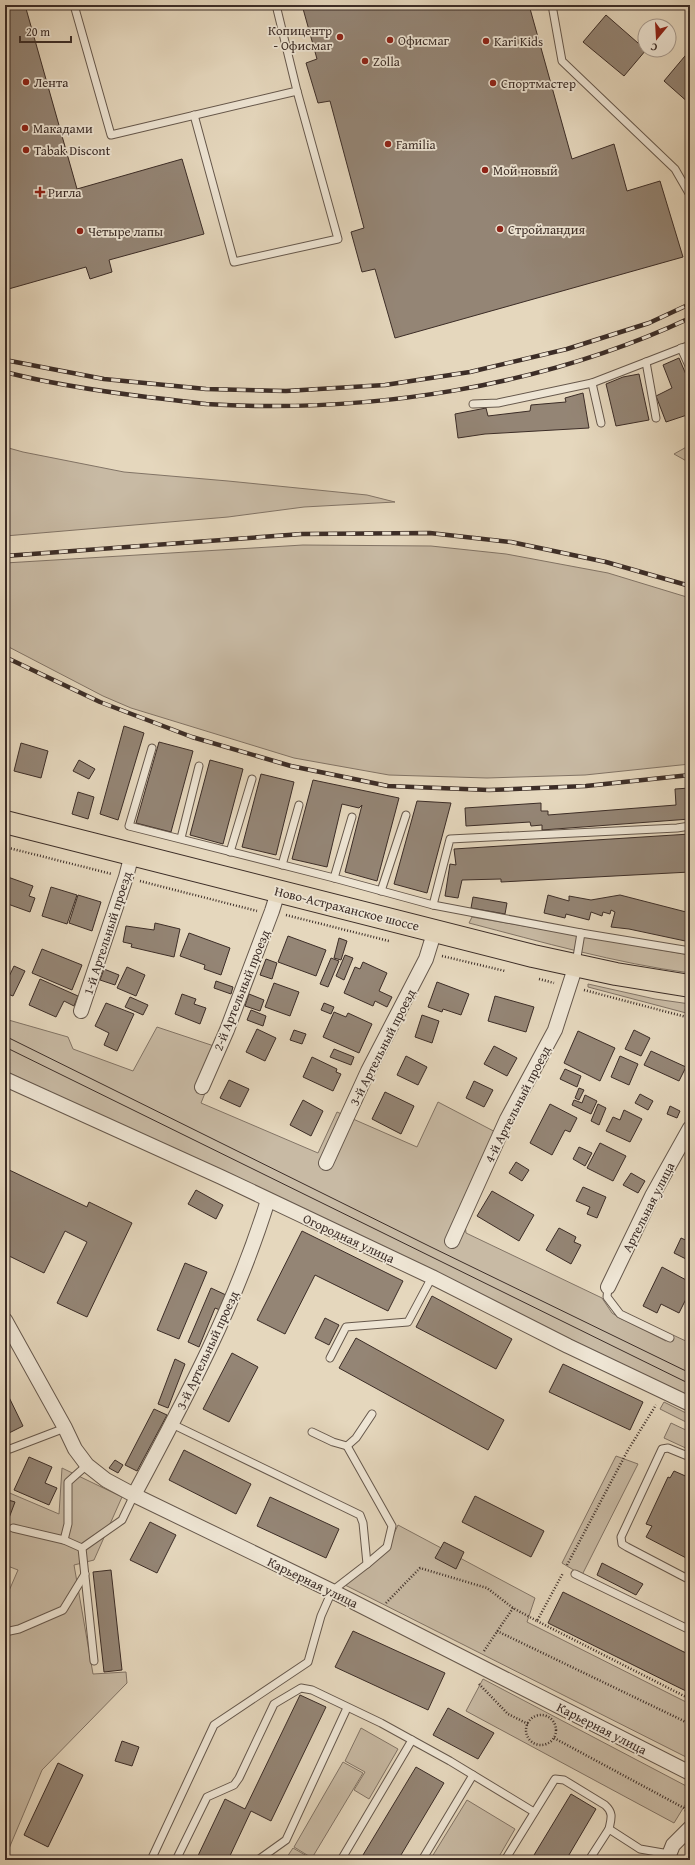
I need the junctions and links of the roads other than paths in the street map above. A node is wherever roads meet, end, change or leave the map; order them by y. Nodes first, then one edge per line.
1 (74, 5) edge
2 (276, 5) edge
3 (552, 5) edge
4 (297, 90) junction
5 (194, 115) junction
6 (690, 195) edge
7 (690, 345) edge
8 (681, 348) junction
9 (646, 362) junction
10 (690, 368) edge
11 (592, 383) junction
12 (473, 404) dead end
13 (656, 418) dead end
14 (601, 423) dead end
15 (152, 748) dead end
16 (199, 766) dead end
17 (252, 779) dead end
18 (299, 805) dead end
19 (406, 815) dead end
20 (352, 817) dead end
21 (5, 822) edge
22 (690, 826) edge
23 (181, 838) junction
24 (230, 852) junction
25 (132, 854) junction
26 (282, 865) junction
27 (334, 878) junction
28 (381, 891) junction
29 (278, 892) junction
30 (433, 905) junction
31 (435, 930) junction
32 (581, 933) junction
33 (690, 951) edge
34 (576, 965) junction
35 (690, 986) edge
36 (80, 1012) dead end
37 (5, 1079) edge
38 (202, 1087) dead end
39 (690, 1128) edge
40 (326, 1162) dead end
41 (268, 1200) junction
42 (452, 1241) dead end
43 (432, 1277) junction
44 (608, 1287) joint
45 (5, 1320) edge
46 (670, 1338) dead end
47 (330, 1358) dead end
48 (690, 1404) edge
49 (372, 1414) dead end
50 (172, 1424) junction
51 (65, 1428) junction
52 (312, 1432) dead end
53 (5, 1446) edge
54 (347, 1446) junction
55 (690, 1457) edge
56 (87, 1465) junction
57 (134, 1496) junction
58 (13, 1528) dead end
59 (64, 1540) junction
60 (82, 1548) junction
61 (367, 1564) junction
62 (86, 1574) junction
63 (575, 1574) dead end
64 (690, 1580) edge
65 (332, 1591) junction
66 (690, 1630) edge
67 (5, 1632) edge
68 (94, 1661) dead end
69 (347, 1708) junction
70 (412, 1740) junction
71 (690, 1773) edge
72 (472, 1775) junction
73 (534, 1812) junction
74 (690, 1828) edge
75 (609, 1829) junction
76 (668, 1857) edge
77 (151, 1860) edge
78 (176, 1860) edge
79 (258, 1860) edge
80 (341, 1860) edge
81 (422, 1860) edge
82 (506, 1860) edge
83 (590, 1860) edge

1 - 5 lane
2 - 4 lane
3 - 6 lane
4 - 5 lane
4 - 5 lane
7 - 8 lane
8 - 9 lane
8 - 10 lane
9 - 11 lane
9 - 13 lane
11 - 12 lane
11 - 14 lane
15 - 23 lane
16 - 23 lane
17 - 24 lane
18 - 26 lane
19 - 28 lane
20 - 27 lane
21 - 25 main road, Ново-Астраханское шоссе
22 - 30 lane
23 - 24 lane
24 - 26 lane
25 - 29 main road, Ново-Астраханское шоссе
25 - 36 street, 1-й Артельный проезд
26 - 27 lane
27 - 28 lane
28 - 30 lane
29 - 31 main road, Ново-Астраханское шоссе
29 - 38 street, 2-й Артельный проезд
30 - 32 lane
31 - 34 main road, Ново-Астраханское шоссе
31 - 40 street, 3-й Артельный проезд
32 - 33 lane
32 - 34 lane
34 - 35 main road, Ново-Астраханское шоссе
34 - 42 street, 4-й Артельный проезд
37 - 41 street, Огородная улица
39 - 44 street, Артельная улица
41 - 43 street, Огородная улица
41 - 50 street, 3-й Артельный проезд
43 - 47 lane
43 - 48 street, Огородная улица
44 - 46 lane
45 - 51 street, Карьерная улица
49 - 54 lane
50 - 57 street, 3-й Артельный проезд
50 - 61 lane
51 - 53 lane
51 - 56 street, Карьерная улица
52 - 54 lane
54 - 61 lane
55 - 64 lane
56 - 57 street, Карьерная улица
56 - 59 lane
57 - 60 lane
57 - 65 street, Карьерная улица
58 - 59 lane
59 - 60 lane
60 - 62 lane
61 - 65 lane
62 - 67 lane
62 - 68 lane
63 - 66 lane
65 - 71 street, Карьерная улица
65 - 77 lane
69 - 70 lane
69 - 78 lane
69 - 79 lane
70 - 72 lane
70 - 80 lane
72 - 73 lane
72 - 81 lane
73 - 75 lane
73 - 82 lane
74 - 76 street
75 - 76 lane
75 - 83 lane

